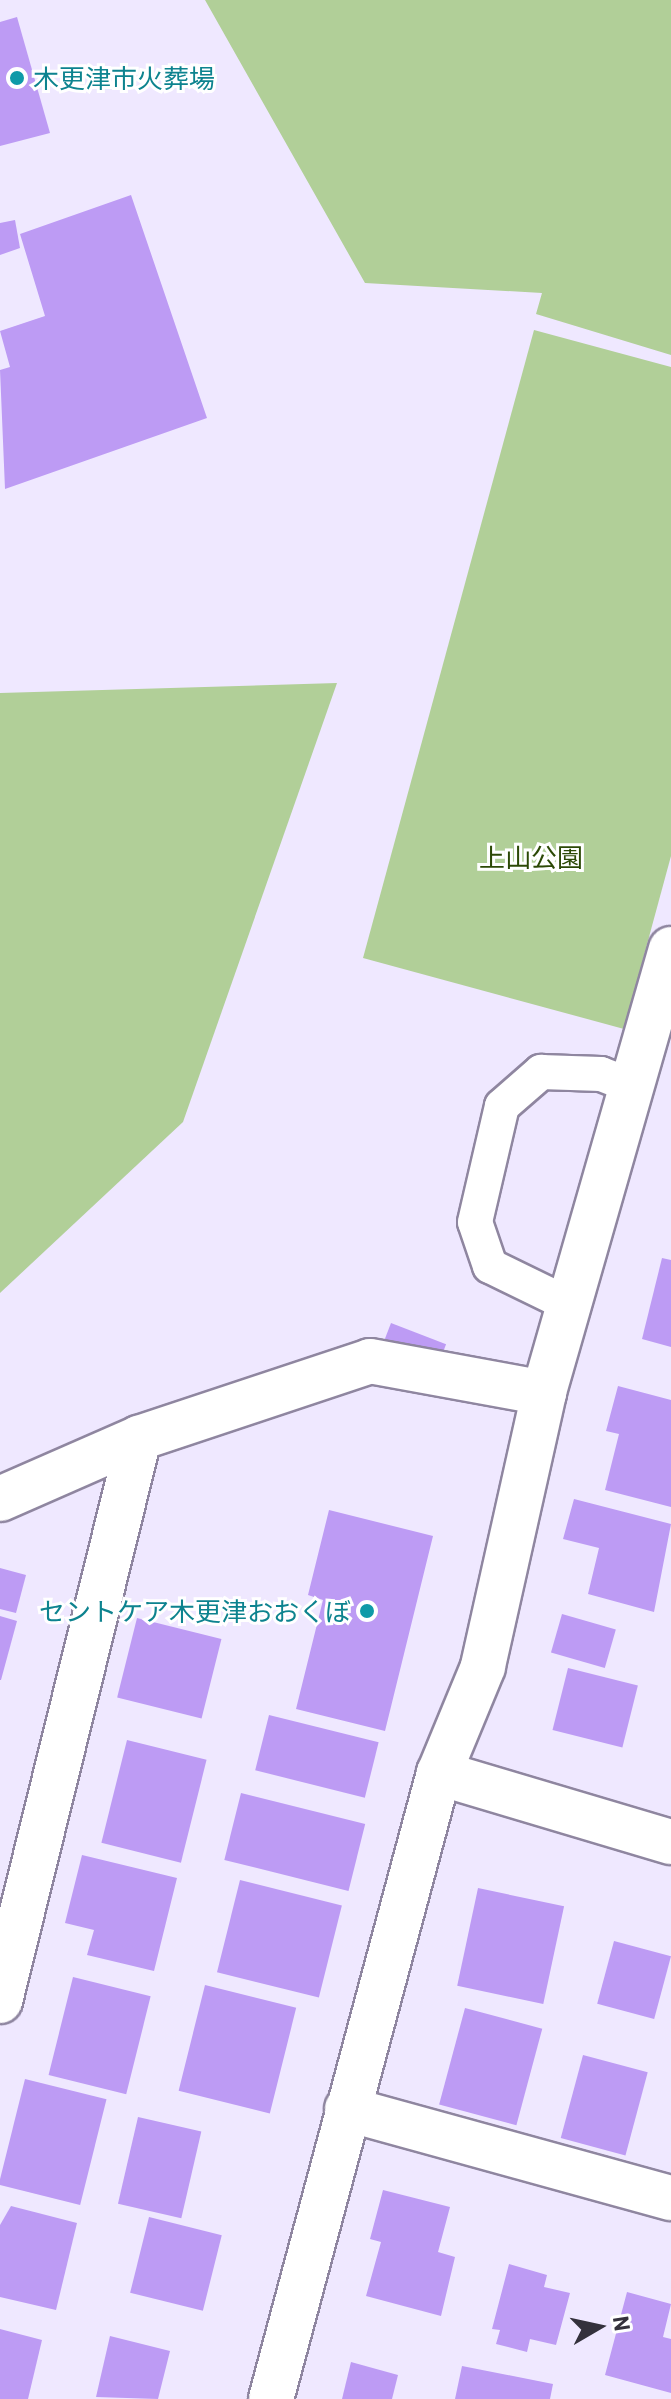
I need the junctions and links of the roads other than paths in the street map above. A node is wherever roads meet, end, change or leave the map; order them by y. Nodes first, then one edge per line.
1 (671, 949) edge
2 (632, 1086) junction
3 (570, 1305) junction
4 (544, 1393) junction
5 (139, 1438) junction
6 (0, 1499) edge
7 (439, 1773) junction
8 (671, 1842) edge
9 (0, 2001) edge
10 (347, 2109) junction
11 (671, 2198) edge
12 (271, 2399) edge

1 - 2 street
2 - 3 street
2 - 3 lane
3 - 4 street
4 - 5 street
4 - 7 street
5 - 6 street
5 - 9 street
7 - 8 street
7 - 10 street
10 - 11 street
10 - 12 street

